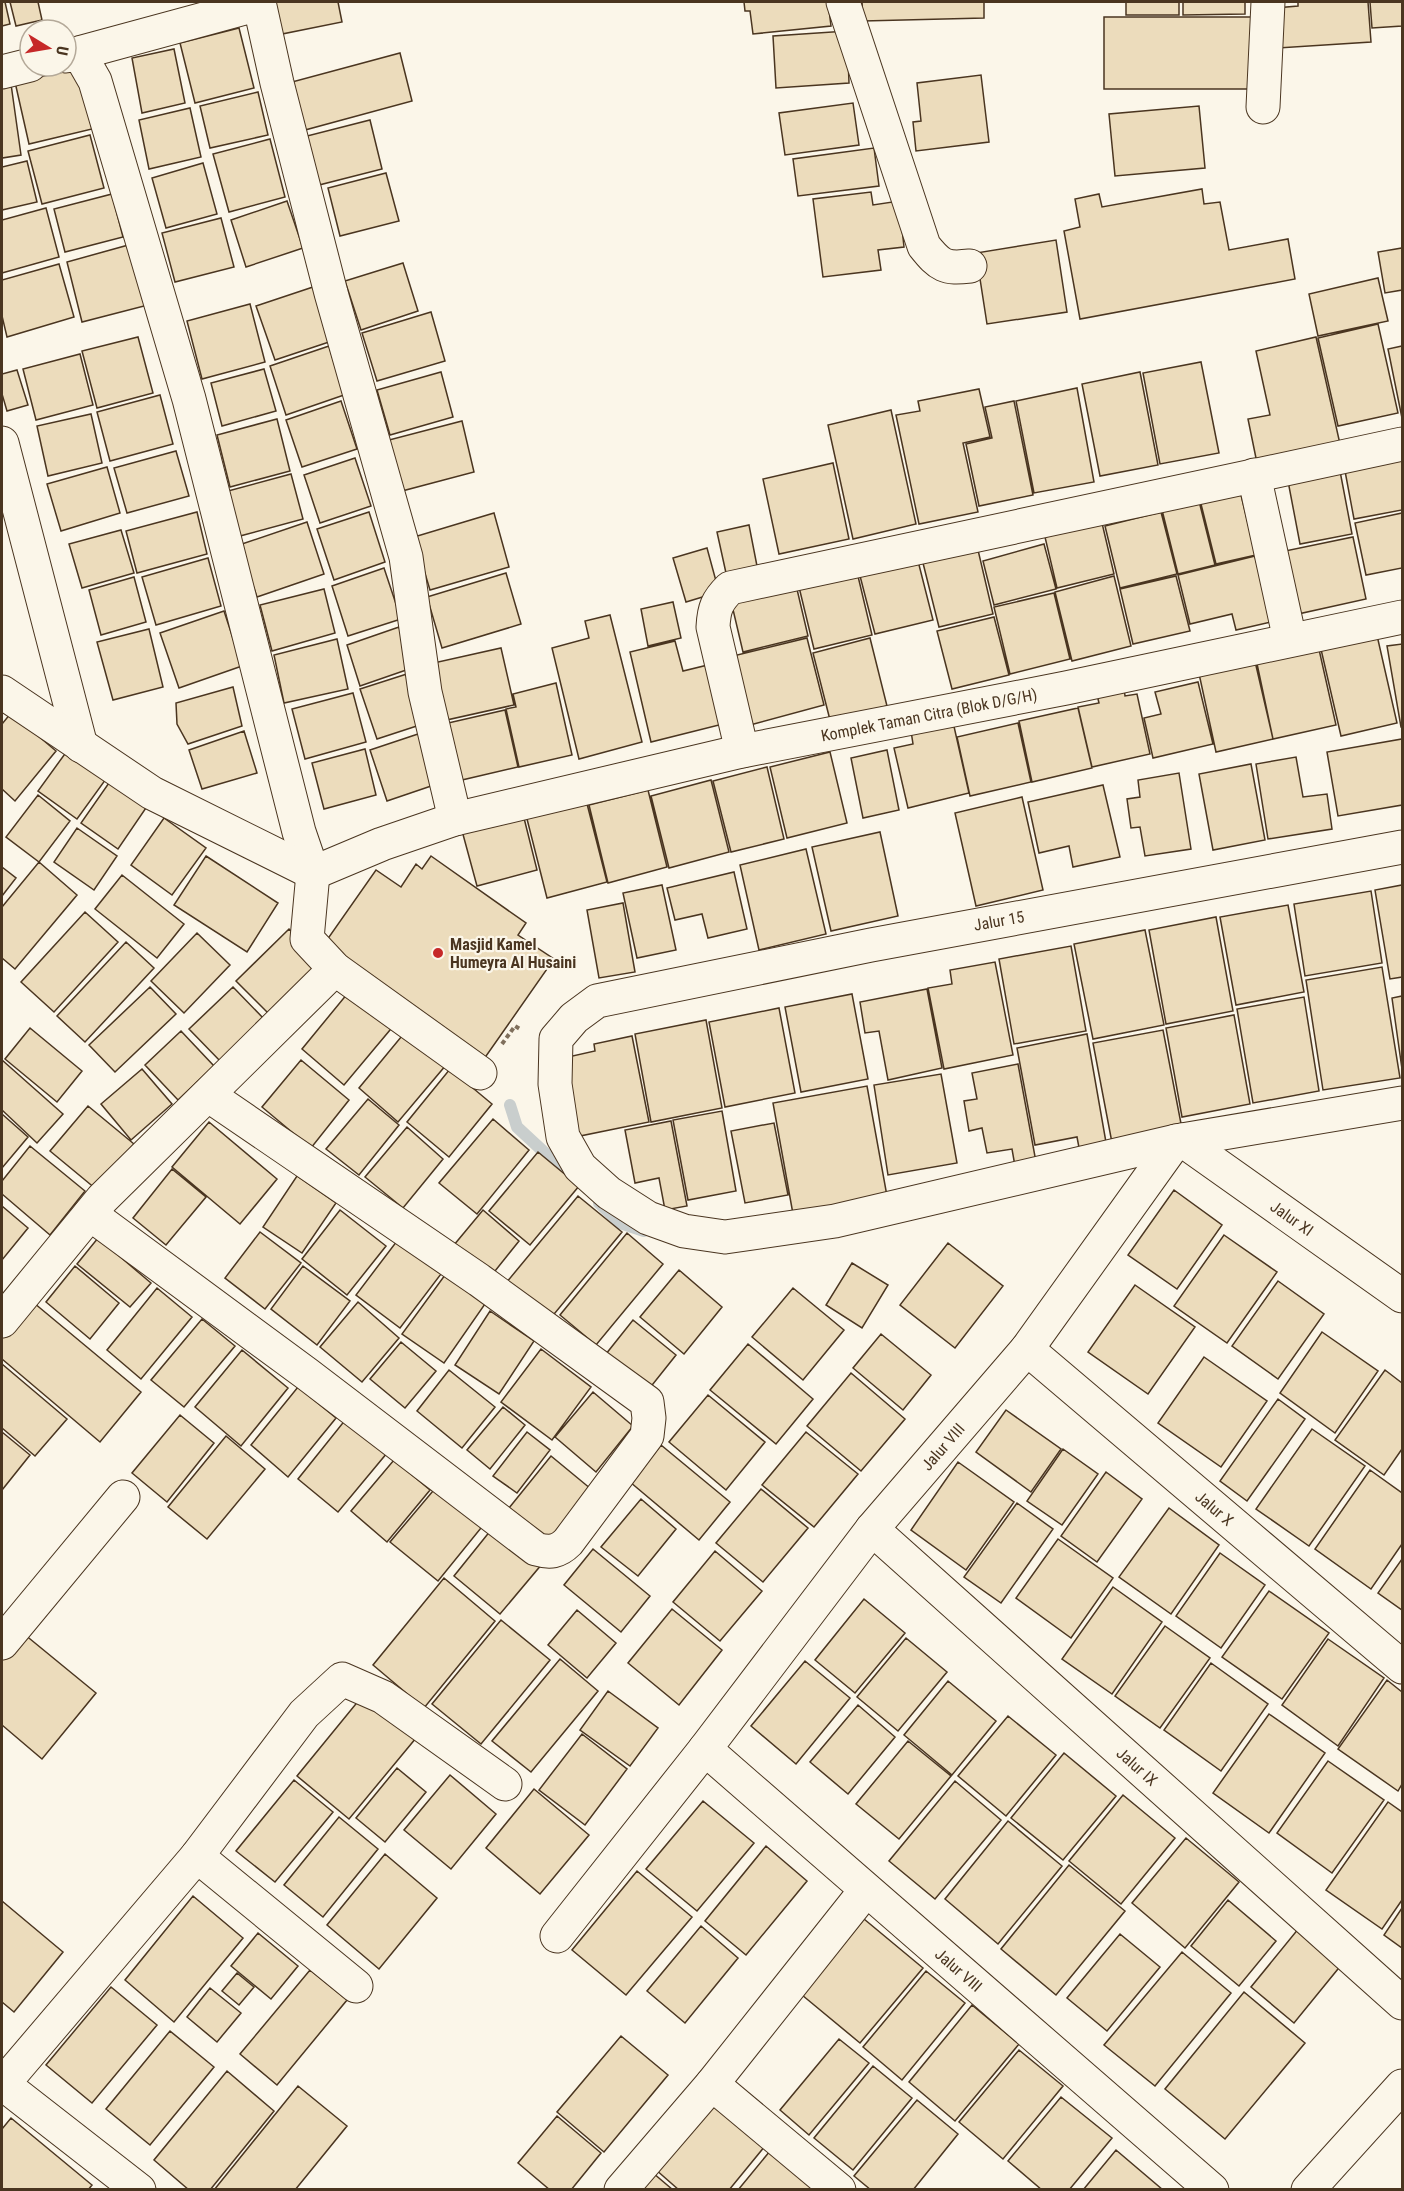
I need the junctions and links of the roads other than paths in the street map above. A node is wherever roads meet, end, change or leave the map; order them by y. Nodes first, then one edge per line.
1 (843, 2) edge
2 (1268, 2) edge
3 (259, 3) edge
4 (78, 53) edge
5 (78, 60) edge
6 (18, 68) edge
7 (2, 72) edge
8 (1263, 108) dead end
9 (970, 266) dead end
10 (2, 443) edge
11 (1402, 444) edge
12 (1254, 475) junction
13 (1402, 617) edge
14 (1290, 640) junction
15 (2, 692) edge
16 (81, 746) junction
17 (742, 751) junction
18 (454, 819) junction
19 (1402, 847) edge
20 (313, 873) junction
21 (335, 969) junction
22 (480, 1073) dead end
23 (208, 1095) junction
24 (1402, 1103) edge
25 (1179, 1141) junction
26 (90, 1214) junction
27 (1402, 1296) edge
28 (2, 1321) edge
29 (1028, 1349) junction
30 (123, 1497) dead end
31 (872, 1529) junction
32 (2, 1643) edge
33 (1402, 1666) edge
34 (705, 1749) junction
35 (505, 1784) dead end
36 (197, 1856) junction
37 (866, 1890) junction
38 (557, 1936) dead end
39 (356, 1986) dead end
40 (1402, 2003) edge
41 (2, 2084) edge
42 (712, 2084) junction
43 (1402, 2086) edge
44 (139, 2190) edge
45 (621, 2190) edge
46 (839, 2190) edge
47 (1212, 2190) edge
48 (1308, 2190) edge

1 - 9 street
2 - 8 street
3 - 4 street
3 - 18 street
5 - 20 street
6 - 7 street
10 - 16 street
11 - 12 street
12 - 14 street
12 - 17 street
13 - 14 street, Komplek Taman Citra (Blok D/G/H)
14 - 17 street, Komplek Taman Citra (Blok D/G/H)
15 - 16 street
16 - 20 street
17 - 18 street, Komplek Taman Citra (Blok D/G/H)
18 - 20 street, Komplek Taman Citra (Blok D/G/H)
19 - 25 street, Jalur 15
20 - 21 street
21 - 22 street
21 - 23 street
23 - 26 street
23 - 26 street
24 - 25 street
25 - 27 street, Jalur XI
25 - 29 street, Jalur VIII
26 - 28 street
29 - 31 street, Jalur VIII
29 - 33 street, Jalur X
30 - 32 street
31 - 34 street, Jalur VIII
31 - 40 street, Jalur IX
34 - 37 street, Jalur VIII
34 - 38 street, Jalur VIII
35 - 36 street
36 - 39 street
36 - 41 street
37 - 42 street
37 - 47 street, Jalur VIII
41 - 44 street
42 - 45 street
42 - 46 street
43 - 48 street

